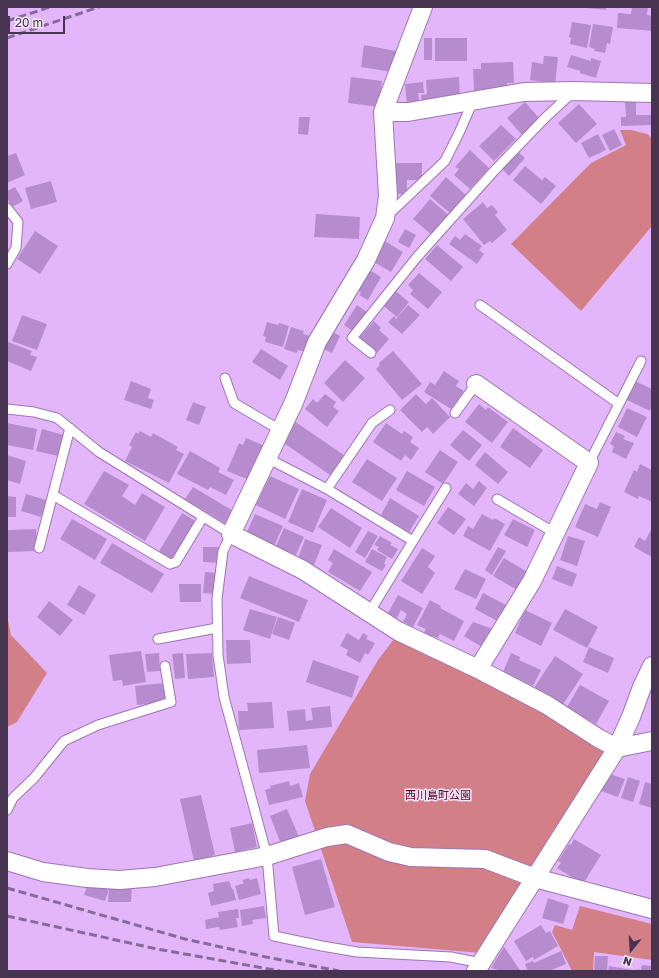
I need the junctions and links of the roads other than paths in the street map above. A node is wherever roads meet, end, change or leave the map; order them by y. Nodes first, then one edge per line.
1 (423, 7) edge
2 (574, 91) junction
3 (652, 93) edge
4 (473, 101) junction
5 (383, 112) junction
6 (7, 208) edge
7 (385, 218) junction
8 (7, 264) edge
9 (480, 305) dead end
10 (371, 353) dead end
11 (641, 361) dead end
12 (225, 378) dead end
13 (476, 384) joint
14 (619, 404) junction
15 (7, 409) edge
16 (390, 410) dead end
17 (455, 413) dead end
18 (70, 428) junction
19 (280, 430) junction
20 (267, 458) junction
21 (589, 463) junction
22 (446, 488) dead end
23 (327, 490) junction
24 (53, 495) junction
25 (497, 499) dead end
26 (203, 517) junction
27 (555, 532) junction
28 (231, 534) junction
29 (413, 541) junction
30 (39, 548) dead end
31 (370, 613) junction
32 (217, 628) junction
33 (158, 639) dead end
34 (165, 666) dead end
35 (652, 666) edge
36 (478, 670) junction
37 (652, 741) edge
38 (617, 748) junction
39 (7, 810) edge
40 (267, 856) junction
41 (7, 861) edge
42 (535, 878) junction
43 (652, 910) edge
44 (478, 967) edge

1 - 5 street
2 - 3 street
2 - 4 street
2 - 10 lane
4 - 5 street
4 - 7 lane
5 - 7 street
6 - 8 lane
7 - 19 street
9 - 14 lane
11 - 14 lane
12 - 19 lane
13 - 17 lane
13 - 21 street
14 - 21 lane
15 - 18 lane
16 - 23 lane
18 - 24 lane
18 - 26 lane
19 - 20 street
20 - 23 lane
20 - 28 street
21 - 27 street
22 - 29 lane
23 - 29 lane
24 - 26 lane
24 - 30 lane
25 - 27 lane
26 - 28 lane
27 - 36 street
28 - 31 street
28 - 32 lane
29 - 31 lane
31 - 36 street
32 - 33 lane
32 - 40 lane
34 - 39 lane
35 - 38 street
36 - 38 street
37 - 38 street
38 - 42 street
40 - 41 street
40 - 42 street
40 - 44 lane
42 - 43 street
42 - 44 street

